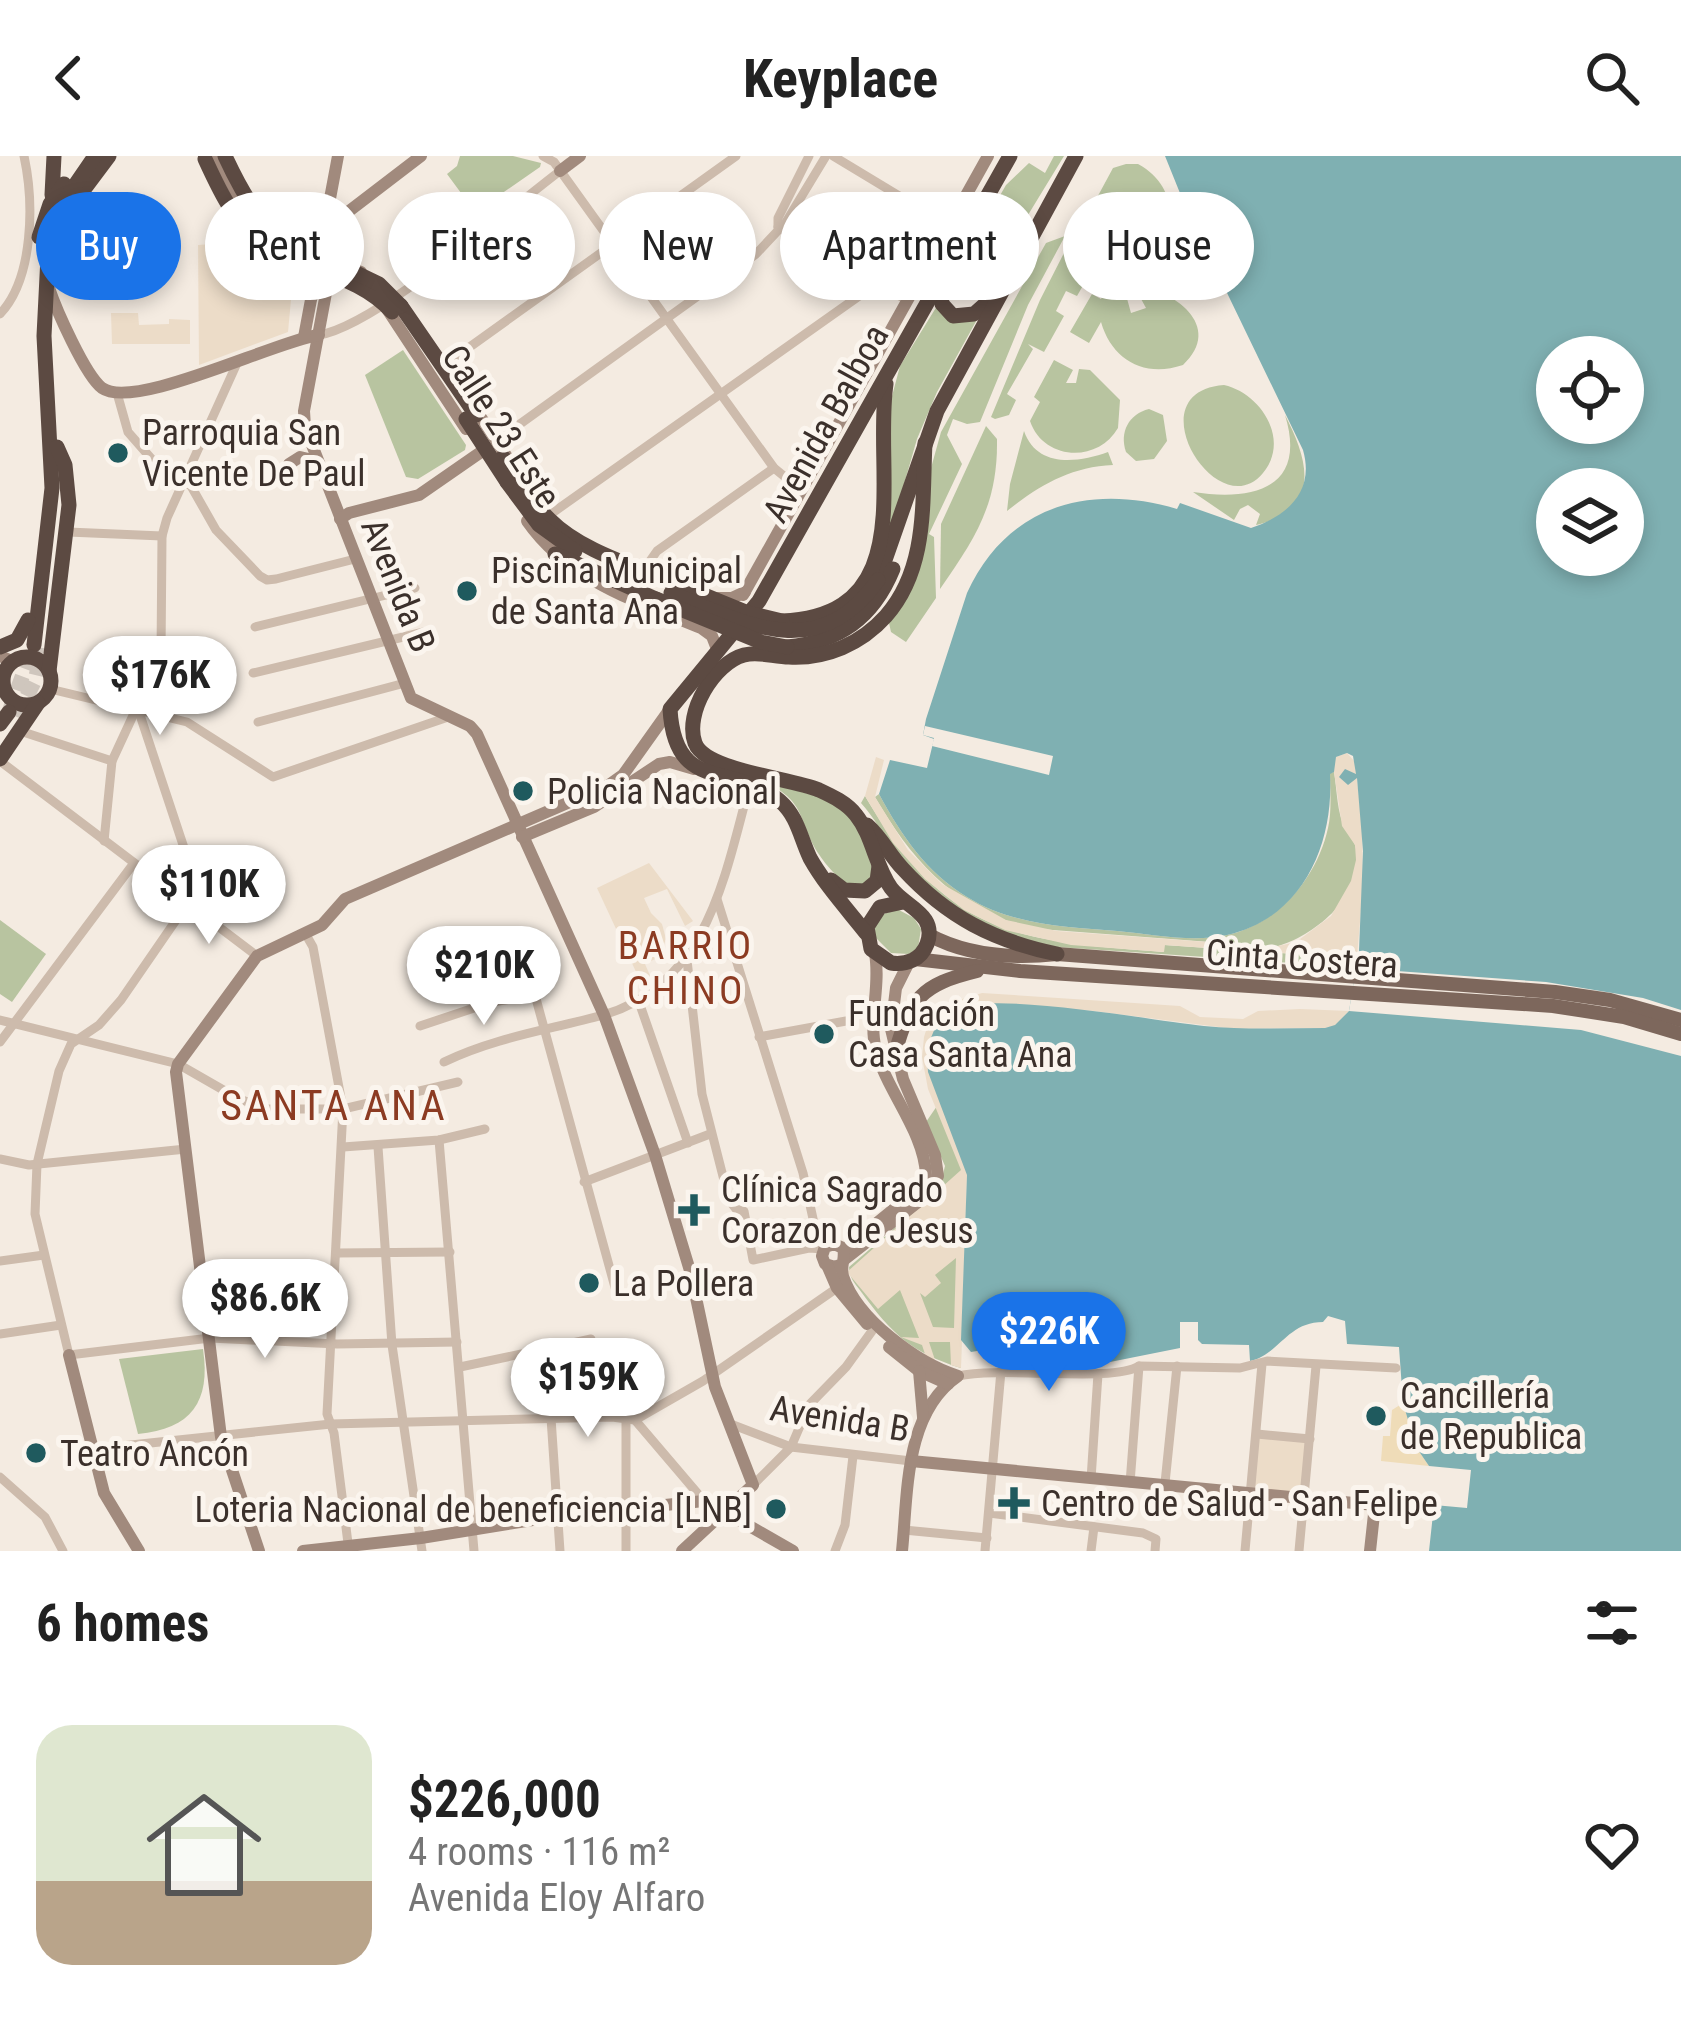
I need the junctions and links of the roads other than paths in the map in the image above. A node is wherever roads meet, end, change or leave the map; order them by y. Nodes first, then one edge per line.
1 (25, 156) edge
2 (54, 156) edge
3 (83, 156) edge
4 (95, 156) edge
5 (109, 156) edge
6 (215, 156) edge
7 (338, 156) edge
8 (421, 156) edge
9 (543, 156) edge
10 (580, 156) edge
11 (736, 156) edge
12 (809, 156) edge
13 (830, 156) edge
14 (988, 156) edge
15 (1010, 156) edge
16 (1076, 156) edge
17 (561, 163) edge
18 (335, 173) junction
19 (51, 192) edge
20 (58, 192) edge
21 (72, 192) edge
22 (82, 192) edge
23 (230, 192) edge
24 (247, 192) edge
25 (333, 192) edge
26 (337, 192) edge
27 (525, 192) edge
28 (685, 192) edge
29 (891, 192) edge
30 (968, 192) edge
31 (990, 192) edge
32 (364, 199) edge
33 (1039, 222) edge
34 (599, 223) edge
35 (778, 227) junction
36 (599, 253) edge
37 (364, 270) edge
38 (364, 274) edge
39 (373, 277) junction
40 (388, 288) edge
41 (364, 291) edge
42 (44, 300) edge
43 (44, 300) edge
44 (53, 300) edge
45 (312, 300) edge
46 (316, 300) edge
47 (389, 300) edge
48 (401, 300) edge
49 (653, 300) edge
50 (853, 300) edge
51 (929, 300) edge
52 (943, 300) edge
53 (988, 300) edge
54 (996, 300) edge
55 (908, 301) edge
56 (383, 304) junction
57 (44, 306) junction
58 (0, 314) edge
59 (667, 320) junction
60 (311, 336) junction
61 (238, 361) junction
62 (446, 364) junction
63 (887, 375) junction
64 (117, 394) junction
65 (721, 394) junction
66 (496, 442) junction
67 (926, 443) junction
68 (54, 449) junction
69 (481, 452) junction
70 (317, 461) junction
71 (289, 464) dead end
72 (774, 468) junction
73 (182, 481) junction
74 (801, 490) junction
75 (548, 517) junction
76 (340, 519) junction
77 (899, 525) junction
78 (68, 532) junction
79 (162, 536) junction
80 (555, 554) junction
81 (355, 559) junction
82 (645, 568) junction
83 (876, 573) junction
84 (415, 588) dead end
85 (745, 592) junction
86 (721, 599) junction
87 (371, 601) junction
88 (28, 620) junction
89 (255, 627) dead end
90 (701, 628) junction
91 (424, 632) dead end
92 (388, 642) junction
93 (0, 647) edge
94 (38, 647) tunnel mouth
95 (717, 649) junction
96 (7, 665) edge
97 (49, 671) junction
98 (254, 673) dead end
99 (405, 683) junction
100 (50, 689) junction
101 (38, 703) junction
102 (137, 709) junction
103 (670, 709) junction
104 (9, 715) edge
105 (451, 716) junction
106 (258, 722) dead end
107 (0, 742) edge
108 (0, 760) edge
109 (112, 761) junction
110 (701, 772) junction
111 (627, 779) junction
112 (749, 787) junction
113 (859, 817) junction
114 (519, 832) junction
115 (104, 842) junction
116 (134, 863) junction
117 (879, 866) junction
118 (819, 871) junction
119 (717, 899) junction
120 (903, 902) junction
121 (188, 903) junction
122 (305, 933) junction
123 (866, 933) junction
124 (929, 934) junction
125 (874, 954) junction
126 (1057, 954) junction
127 (257, 956) junction
128 (687, 960) junction
129 (912, 961) junction
130 (990, 968) junction
131 (1308, 980) junction
132 (639, 1002) junction
133 (604, 1015) junction
134 (0, 1020) edge
135 (1681, 1020) edge
136 (846, 1021) dead end
137 (420, 1025) dead end
138 (11, 1026) junction
139 (543, 1028) junction
140 (1681, 1034) edge
141 (760, 1036) junction
142 (82, 1038) junction
143 (0, 1042) edge
144 (896, 1053) junction
145 (444, 1062) dead end
146 (178, 1064) junction
147 (458, 1082) dead end
148 (343, 1109) junction
149 (484, 1129) dead end
150 (710, 1134) junction
151 (440, 1140) junction
152 (688, 1143) junction
153 (378, 1147) junction
154 (344, 1148) junction
155 (186, 1149) junction
156 (656, 1155) junction
157 (0, 1159) edge
158 (37, 1164) junction
159 (584, 1182) junction
160 (824, 1248) junction
161 (450, 1252) junction
162 (338, 1253) junction
163 (44, 1256) junction
164 (383, 1256) junction
165 (840, 1260) junction
166 (0, 1261) edge
167 (838, 1288) junction
168 (616, 1291) dead end
169 (61, 1325) junction
170 (872, 1330) junction
171 (0, 1334) edge
172 (210, 1338) junction
173 (591, 1339) dead end
174 (458, 1342) junction
175 (331, 1344) junction
176 (392, 1345) junction
177 (69, 1355) junction
178 (1262, 1364) junction
179 (460, 1366) junction
180 (1139, 1366) junction
181 (1177, 1366) junction
182 (1316, 1366) junction
183 (1396, 1369) dead end
184 (925, 1371) junction
185 (1000, 1371) junction
186 (712, 1372) junction
187 (1098, 1374) junction
188 (953, 1380) junction
189 (551, 1418) junction
190 (630, 1419) junction
191 (923, 1419) junction
192 (464, 1422) junction
193 (728, 1423) junction
194 (331, 1424) junction
195 (404, 1424) junction
196 (1257, 1434) junction
197 (221, 1437) junction
198 (1310, 1439) junction
199 (791, 1447) junction
200 (93, 1449) junction
201 (853, 1456) junction
202 (911, 1461) junction
203 (993, 1468) junction
204 (0, 1478) edge
205 (1090, 1479) junction
206 (1130, 1483) junction
207 (1165, 1484) dead end
208 (753, 1485) junction
209 (1251, 1494) junction
210 (1304, 1499) junction
211 (704, 1501) junction
212 (627, 1510) junction
213 (725, 1512) junction
214 (989, 1513) junction
215 (558, 1516) junction
216 (1090, 1527) junction
217 (472, 1530) junction
218 (904, 1530) junction
219 (987, 1538) junction
220 (421, 1544) edge
221 (1156, 1545) edge
222 (348, 1549) edge
223 (789, 1550) edge
224 (63, 1551) edge
225 (139, 1551) edge
226 (256, 1551) edge
227 (303, 1551) edge
228 (474, 1551) edge
229 (560, 1551) edge
230 (626, 1551) edge
231 (682, 1551) edge
232 (835, 1551) edge
233 (902, 1551) edge
234 (985, 1551) edge
235 (1091, 1551) edge
236 (1245, 1551) edge
237 (1299, 1551) edge
238 (1370, 1551) edge

1 - 58 street
2 - 19 highway
3 - 20 highway
4 - 21 highway
5 - 22 highway
6 - 23 highway
6 - 24 street, Calle 23 Este
6 - 83 highway, bridge
6 - 83 highway, bridge
7 - 18 street
8 - 32 street, Avenida B
9 - 17 street
10 - 17 street
11 - 28 street
12 - 35 street
13 - 29 street
13 - 35 street
14 - 30 street, Avenida Balboa
15 - 31 highway, Avenida Balboa
16 - 33 highway
17 - 27 street
17 - 34 street
18 - 25 street
18 - 26 street
35 - 59 street
36 - 62 street
37 - 39 street
38 - 39 street, Calle 23 Este
39 - 40 street, Calle 23 Este
41 - 56 street, Calle 23 Este
42 - 57 highway
43 - 57 highway
44 - 64 street
45 - 60 street
46 - 60 street, Avenida B
47 - 56 street
48 - 62 street, Calle 23 Este
49 - 59 street
50 - 65 street
51 - 63 highway, Avenida Balboa
52 - 53 highway
54 - 67 highway
55 - 74 street, Avenida Balboa
56 - 60 street
56 - 69 street, Calle 23 Este
57 - 68 highway
59 - 65 street
59 - 66 street
60 - 61 street
60 - 70 street, Avenida B
61 - 64 street
61 - 73 street
62 - 66 street, Calle 23 Este
63 - 83 highway
63 - 95 highway, Avenida Balboa
64 - 73 street
65 - 72 street
65 - 75 street
66 - 69 street
66 - 75 street, Calle 23 Este
67 - 77 highway
67 - 113 highway
68 - 78 highway
68 - 88 highway
68 - 94 highway
69 - 76 street
69 - 80 street, Calle 23 Este
70 - 71 street
70 - 76 street, Avenida B
72 - 74 street
72 - 82 street
73 - 79 street
73 - 81 street
74 - 85 street, Avenida Balboa
75 - 82 street, Calle 23 Este
76 - 81 street, Avenida B
77 - 80 highway, bridge
77 - 83 highway
78 - 79 street
78 - 97 highway
79 - 102 street
80 - 90 street, Calle 23 Este
81 - 87 street, Avenida B
82 - 86 street, Calle 23 Este
84 - 87 street
85 - 86 street
85 - 95 street, Avenida Balboa
86 - 90 street
87 - 89 street
87 - 92 street, Avenida B
88 - 93 highway
88 - 96 highway
90 - 95 street
91 - 92 street
92 - 98 street
92 - 99 street, Avenida B
95 - 103 highway, Avenida Balboa
96 - 97 highway
96 - 104 highway
97 - 100 highway
99 - 105 street, Avenida B
99 - 106 street
100 - 101 highway
100 - 102 street
101 - 104 highway
101 - 104 highway
102 - 105 street
102 - 109 street
102 - 121 street
103 - 110 highway
103 - 111 street, Avenida Balboa
104 - 107 highway
104 - 108 highway
104 - 109 street
105 - 114 street, Avenida B
108 - 115 street
109 - 115 street
110 - 111 street, Avenida Balboa
110 - 112 highway
111 - 114 street, Avenida Balboa
112 - 118 highway
112 - 119 street
113 - 117 highway
113 - 126 highway
114 - 122 street, Avenida Balboa
114 - 133 street, Avenida B
115 - 116 street
116 - 121 street
116 - 138 street
117 - 118 highway
117 - 120 highway
118 - 123 highway
119 - 128 street
119 - 141 street
120 - 123 highway
120 - 124 highway
121 - 127 street
121 - 142 street
122 - 127 street, Avenida Balboa
122 - 148 street
123 - 125 highway
124 - 126 main road, Cinta Costera
124 - 129 highway
125 - 129 highway
125 - 165 street
126 - 131 main road, Cinta Costera
127 - 146 street
128 - 132 street
128 - 150 street
129 - 130 main road, Cinta Costera
129 - 144 street
130 - 131 main road, Cinta Costera
130 - 144 main road
131 - 135 main road, Cinta Costera
131 - 140 main road, Cinta Costera
132 - 133 street
132 - 152 street
133 - 139 street
133 - 156 street, Avenida B
134 - 138 street
136 - 141 street
137 - 139 street
138 - 142 street
138 - 143 street
139 - 145 street
139 - 159 street
141 - 160 street
142 - 146 street
142 - 158 street
144 - 165 street
146 - 148 street
146 - 155 street
147 - 148 street
148 - 154 street
149 - 151 street
150 - 152 street
150 - 160 street
151 - 153 street
151 - 161 street
152 - 156 street
153 - 154 street
153 - 164 street
154 - 162 street
155 - 158 street
155 - 172 street
156 - 159 street
156 - 186 street, Avenida B
157 - 158 street
158 - 163 street
159 - 168 street
160 - 165 street
160 - 165 street
161 - 164 street
161 - 174 street
162 - 164 street
162 - 175 street
163 - 166 street
163 - 169 street
164 - 176 street
165 - 167 street
165 - 184 street
167 - 170 street
167 - 186 street
169 - 171 street
169 - 177 street
170 - 184 street
170 - 199 street
172 - 175 street
172 - 177 street
172 - 197 street
173 - 179 street
174 - 176 street
174 - 179 street
175 - 176 street
175 - 194 street
176 - 195 street
177 - 200 street
178 - 181 street
178 - 182 street
178 - 196 street
179 - 192 street
180 - 181 street
180 - 187 street
180 - 206 street
181 - 207 street
182 - 183 street
182 - 198 street
184 - 188 street
184 - 191 street
185 - 187 street
185 - 188 street
185 - 203 street
186 - 190 street
186 - 193 street, Avenida B
187 - 205 street
188 - 191 street
189 - 190 street
189 - 192 street
189 - 215 street
190 - 211 street
190 - 212 street
191 - 202 street
192 - 195 street
192 - 217 street
193 - 199 street, Avenida B
193 - 208 street, Avenida B
194 - 195 street
194 - 197 street
194 - 222 street
195 - 220 street
196 - 198 street
196 - 209 street
197 - 200 street
197 - 226 street
198 - 210 street
199 - 201 street, Avenida B
199 - 208 street
200 - 225 street
201 - 202 street, Avenida B
201 - 232 street
202 - 203 street, Avenida B
202 - 218 street
203 - 205 street, Avenida B
203 - 214 street
204 - 224 street
205 - 206 street, Avenida B
206 - 209 street, Avenida B
208 - 213 street
209 - 210 street, Avenida B
209 - 236 street
210 - 237 street
210 - 238 street, Avenida B
211 - 212 street
211 - 213 street
212 - 215 street
212 - 230 street
213 - 223 street
213 - 231 street
214 - 216 street
214 - 219 street
215 - 217 street
215 - 229 street
216 - 221 street
216 - 235 street
217 - 220 street
217 - 228 street
218 - 219 street
218 - 233 street
219 - 234 street
220 - 222 street
222 - 227 street

